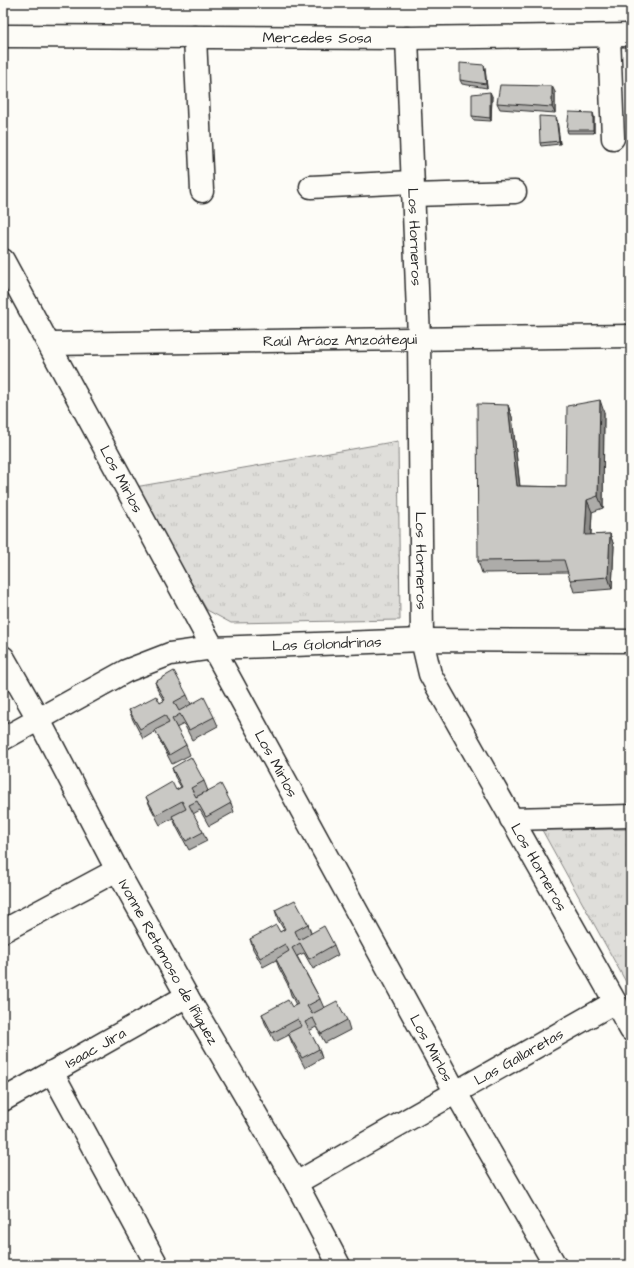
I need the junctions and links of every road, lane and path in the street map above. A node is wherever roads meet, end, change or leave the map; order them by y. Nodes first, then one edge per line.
1 (631, 35) edge
2 (3, 36) edge
3 (609, 36) junction
4 (195, 37) junction
5 (406, 38) junction
6 (613, 138) dead end
7 (311, 187) dead end
8 (413, 188) junction
9 (202, 191) dead end
10 (515, 192) dead end
11 (3, 260) edge
12 (631, 336) edge
13 (419, 338) junction
14 (50, 344) junction
15 (422, 640) junction
16 (631, 641) edge
17 (213, 648) junction
18 (3, 657) edge
19 (39, 720) junction
20 (3, 739) edge
21 (631, 816) edge
22 (511, 819) junction
23 (117, 870) junction
24 (3, 931) edge
25 (187, 996) junction
26 (615, 1002) junction
27 (631, 1030) edge
28 (52, 1072) junction
29 (456, 1092) junction
30 (3, 1100) edge
31 (296, 1183) junction
32 (157, 1265) edge
33 (339, 1265) edge
34 (555, 1265) edge

1 - 3 street, Mercedes Sosa
2 - 4 street, Mercedes Sosa
3 - 5 street, Mercedes Sosa
3 - 6 street
4 - 5 street, Mercedes Sosa
4 - 9 street
5 - 8 street, Los Horneros
7 - 8 street
8 - 10 street
8 - 13 street, Los Horneros
11 - 14 street, Los Mirlos
12 - 13 street, Raúl Aráoz Anzoátegui
13 - 14 street, Raúl Aráoz Anzoátegui
13 - 15 street, Los Horneros
14 - 17 street, Los Mirlos
15 - 16 street, Las Golondrinas
15 - 17 street, Las Golondrinas
15 - 22 street, Los Horneros
17 - 19 street, Las Golondrinas
17 - 29 street, Los Mirlos
18 - 19 street, Ivonne Retamoso de Íñiguez
19 - 20 street, Las Golondrinas
19 - 23 street, Ivonne Retamoso de Íñiguez
21 - 22 street
22 - 26 street, Los Horneros
23 - 24 street
23 - 25 street, Ivonne Retamoso de Íñiguez
25 - 28 street, Isaac Jira
25 - 31 street, Ivonne Retamoso de Íñiguez
26 - 27 street, Los Horneros
26 - 29 street, Las Gallaretas
28 - 30 street, Isaac Jira
28 - 32 street
29 - 31 street, Las Gallaretas
29 - 34 street, Los Mirlos
31 - 33 street, Ivonne Retamoso de Íñiguez

